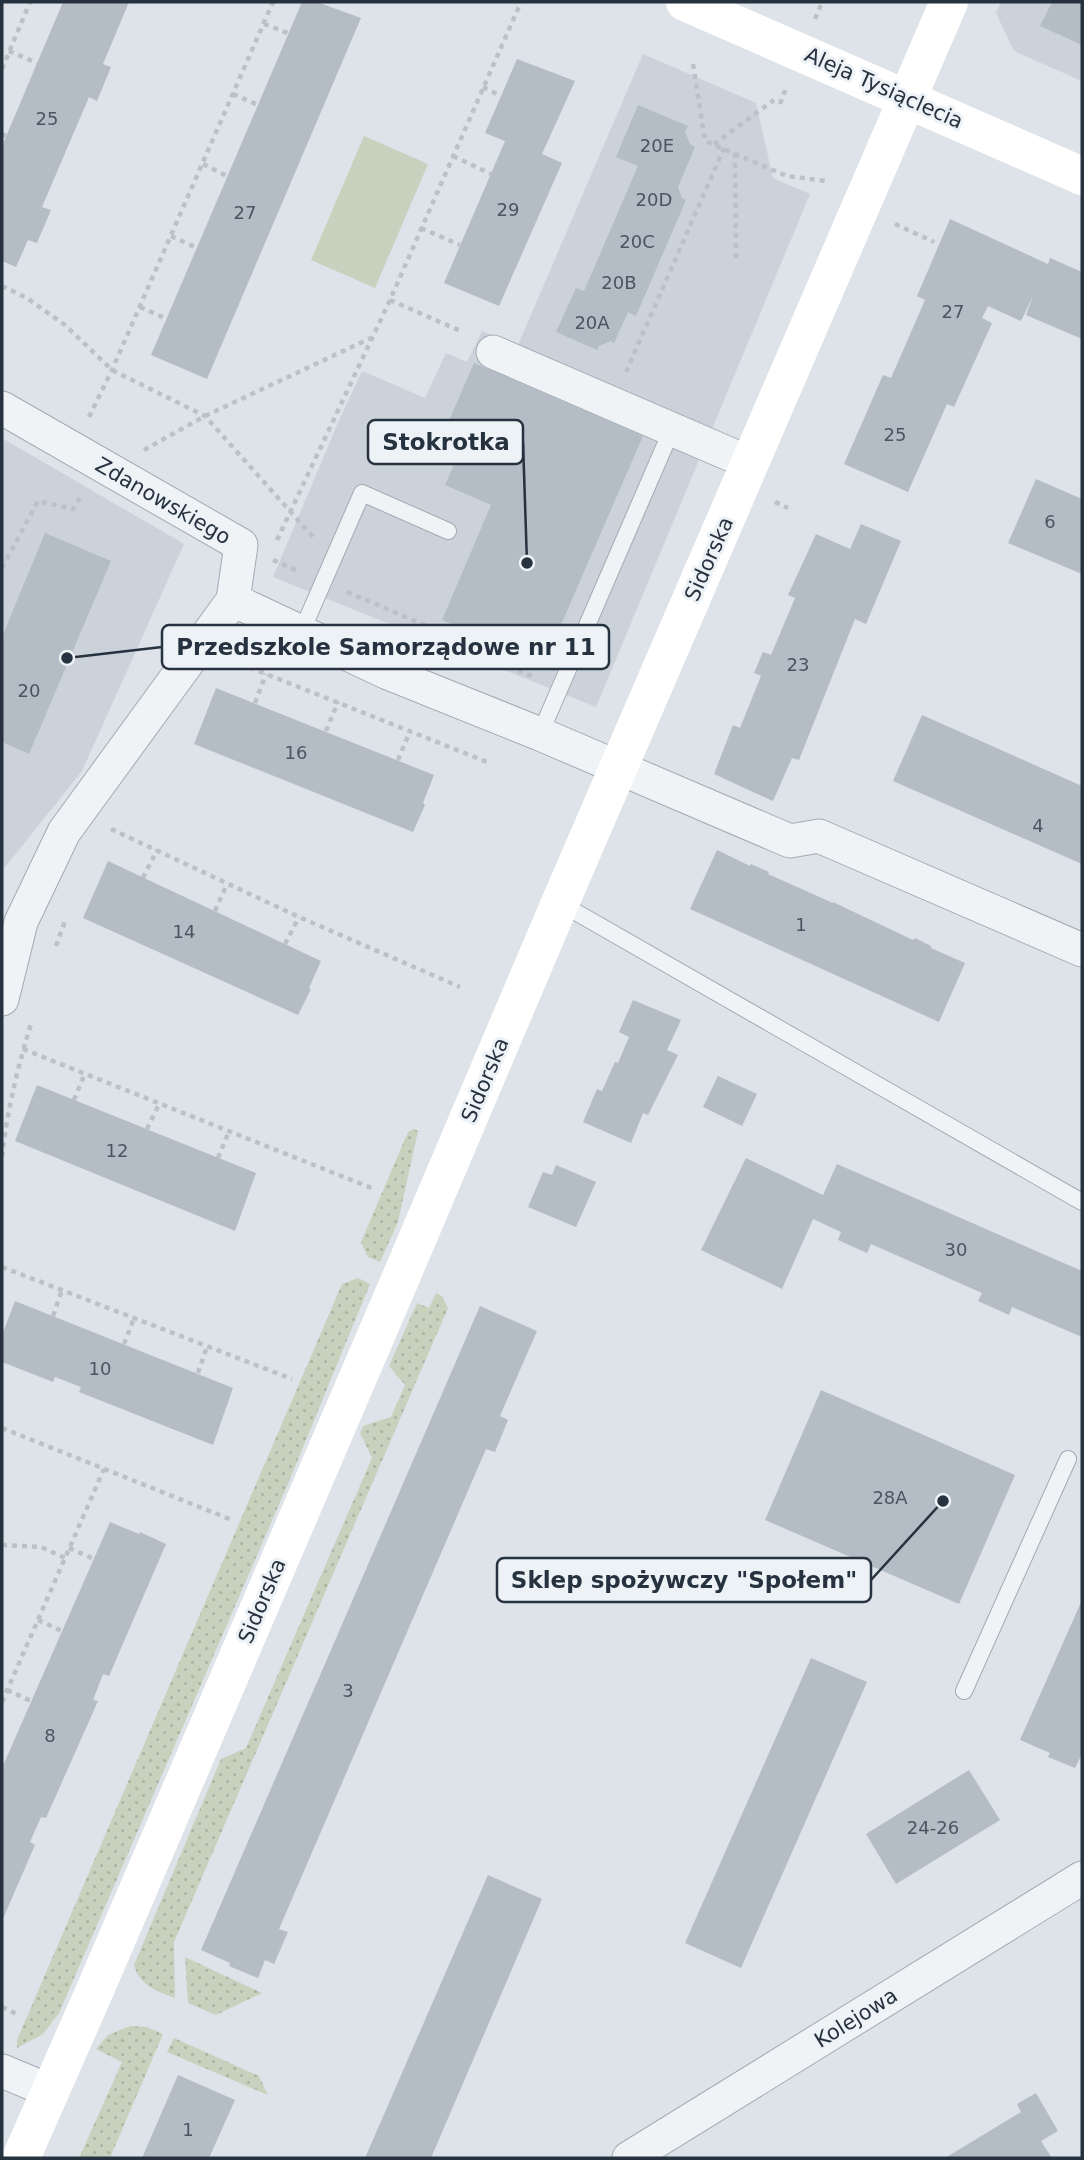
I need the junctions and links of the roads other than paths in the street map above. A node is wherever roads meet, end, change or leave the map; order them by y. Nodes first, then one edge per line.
1 (685, 2) edge
2 (948, 2) edge
3 (907, 99) junction
4 (1082, 176) edge
5 (493, 352) road end
6 (2, 408) edge
7 (672, 429) junction
8 (750, 463) junction
9 (448, 531) dead end
10 (233, 600) junction
11 (301, 634) junction
12 (540, 734) junction
13 (618, 766) junction
14 (559, 903) junction
15 (1082, 950) edge
16 (2, 999) edge
17 (1082, 1202) edge
18 (1068, 1459) dead end
19 (964, 1691) dead end
20 (1082, 1878) edge
21 (2, 2071) edge
22 (50, 2091) junction
23 (21, 2158) edge
24 (629, 2158) edge

1 - 3 street, Aleja Tysiąclecia
2 - 3 street, Sidorska
3 - 4 street, Aleja Tysiąclecia
3 - 8 street, Sidorska
5 - 7 street
6 - 10 street, Zdanowskiego
7 - 8 street
7 - 12 lane
8 - 13 street, Sidorska
9 - 11 lane
10 - 11 street
10 - 16 street
11 - 12 street
12 - 13 street
13 - 14 street, Sidorska
13 - 15 street
14 - 17 lane
14 - 22 street, Sidorska
18 - 19 lane
20 - 24 street, Kolejowa
21 - 22 street
22 - 23 street, Sidorska

